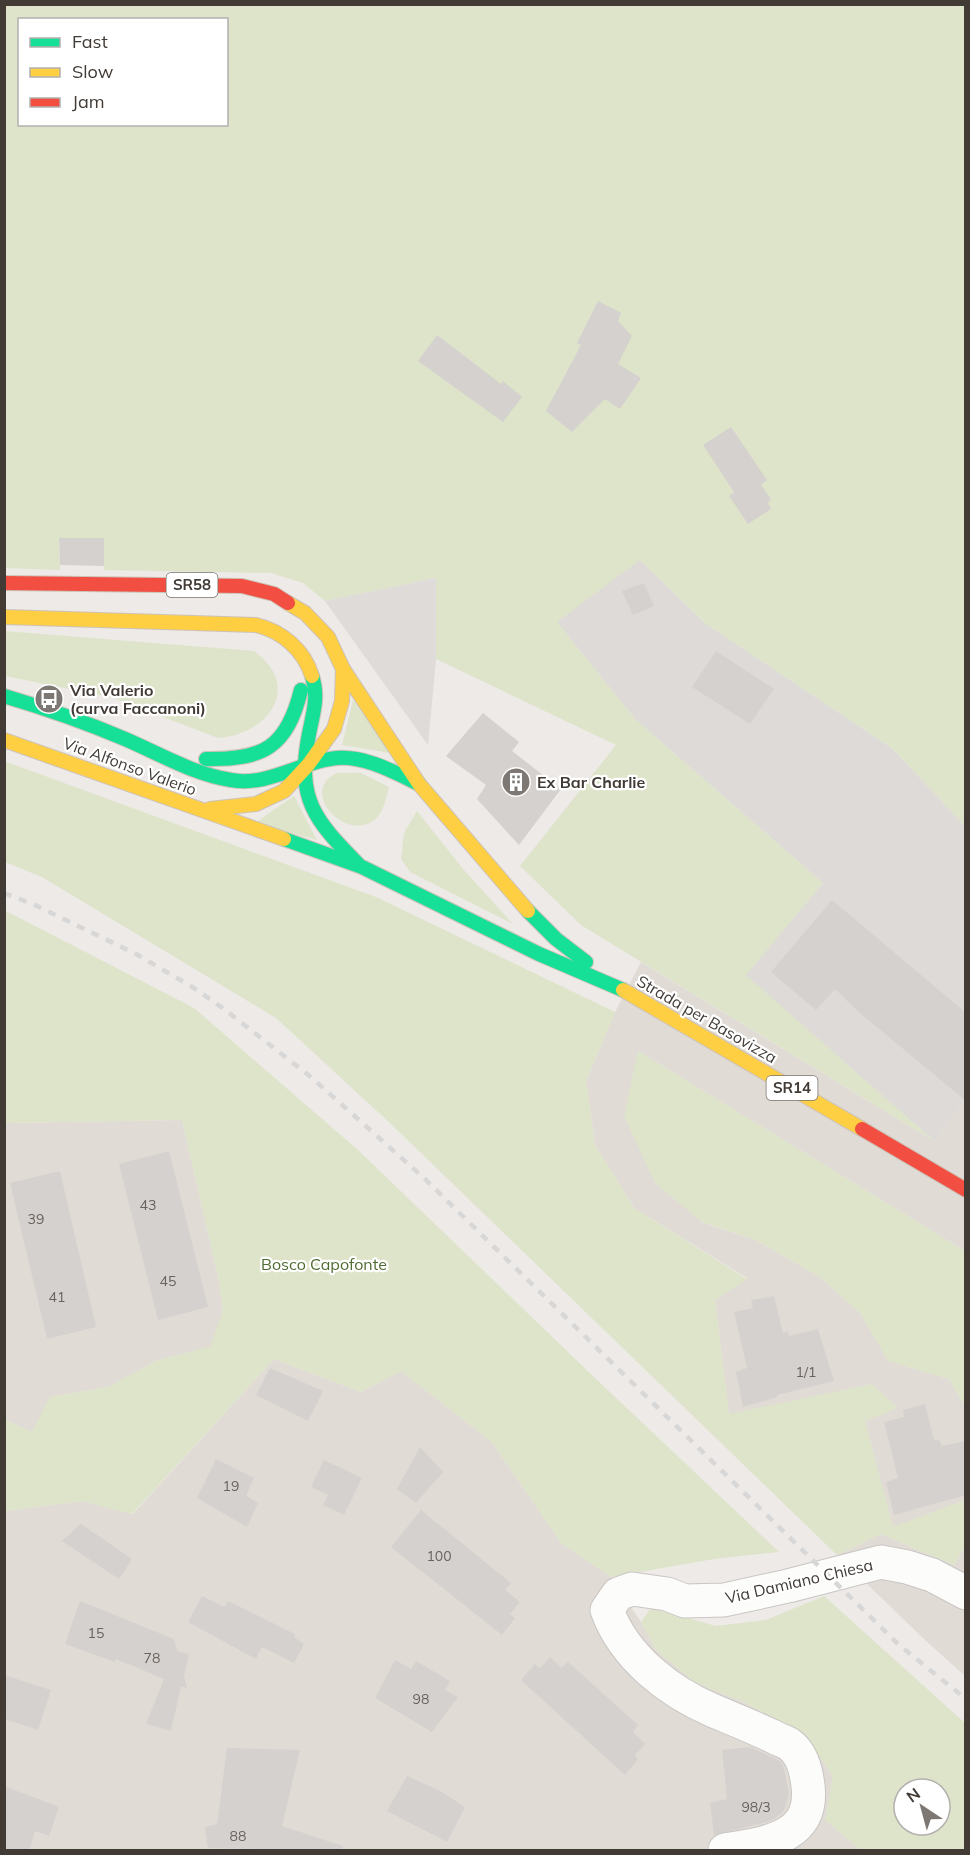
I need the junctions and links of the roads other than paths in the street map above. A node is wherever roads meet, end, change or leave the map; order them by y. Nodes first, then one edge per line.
1 (4, 583) edge
2 (4, 618) edge
3 (303, 658) junction
4 (343, 669) junction
5 (4, 696) edge
6 (124, 739) junction
7 (4, 740) edge
8 (308, 765) junction
9 (419, 784) junction
10 (202, 810) junction
11 (362, 867) junction
12 (618, 987) junction
13 (966, 1190) edge
14 (966, 1593) edge
15 (725, 1851) edge

1 - 4 main road, SR58
2 - 3 main road
3 - 6 main road
3 - 8 main road
4 - 8 main road
4 - 9 main road, Strada per Basovizza / SR58
5 - 6 main road, Via Alfonso Valerio
6 - 8 main road, Via Alfonso Valerio
7 - 10 main road, Via Alfonso Valerio
8 - 9 main road, Strada per Basovizza
8 - 10 main road, Via Alfonso Valerio
8 - 11 main road, Strada per Basovizza
9 - 12 main road, Strada per Basovizza / SR14
10 - 11 main road, Strada per Basovizza
11 - 12 main road, Strada per Basovizza / SR14
12 - 13 main road, Strada per Basovizza / SR14
14 - 15 street, Via Damiano Chiesa

